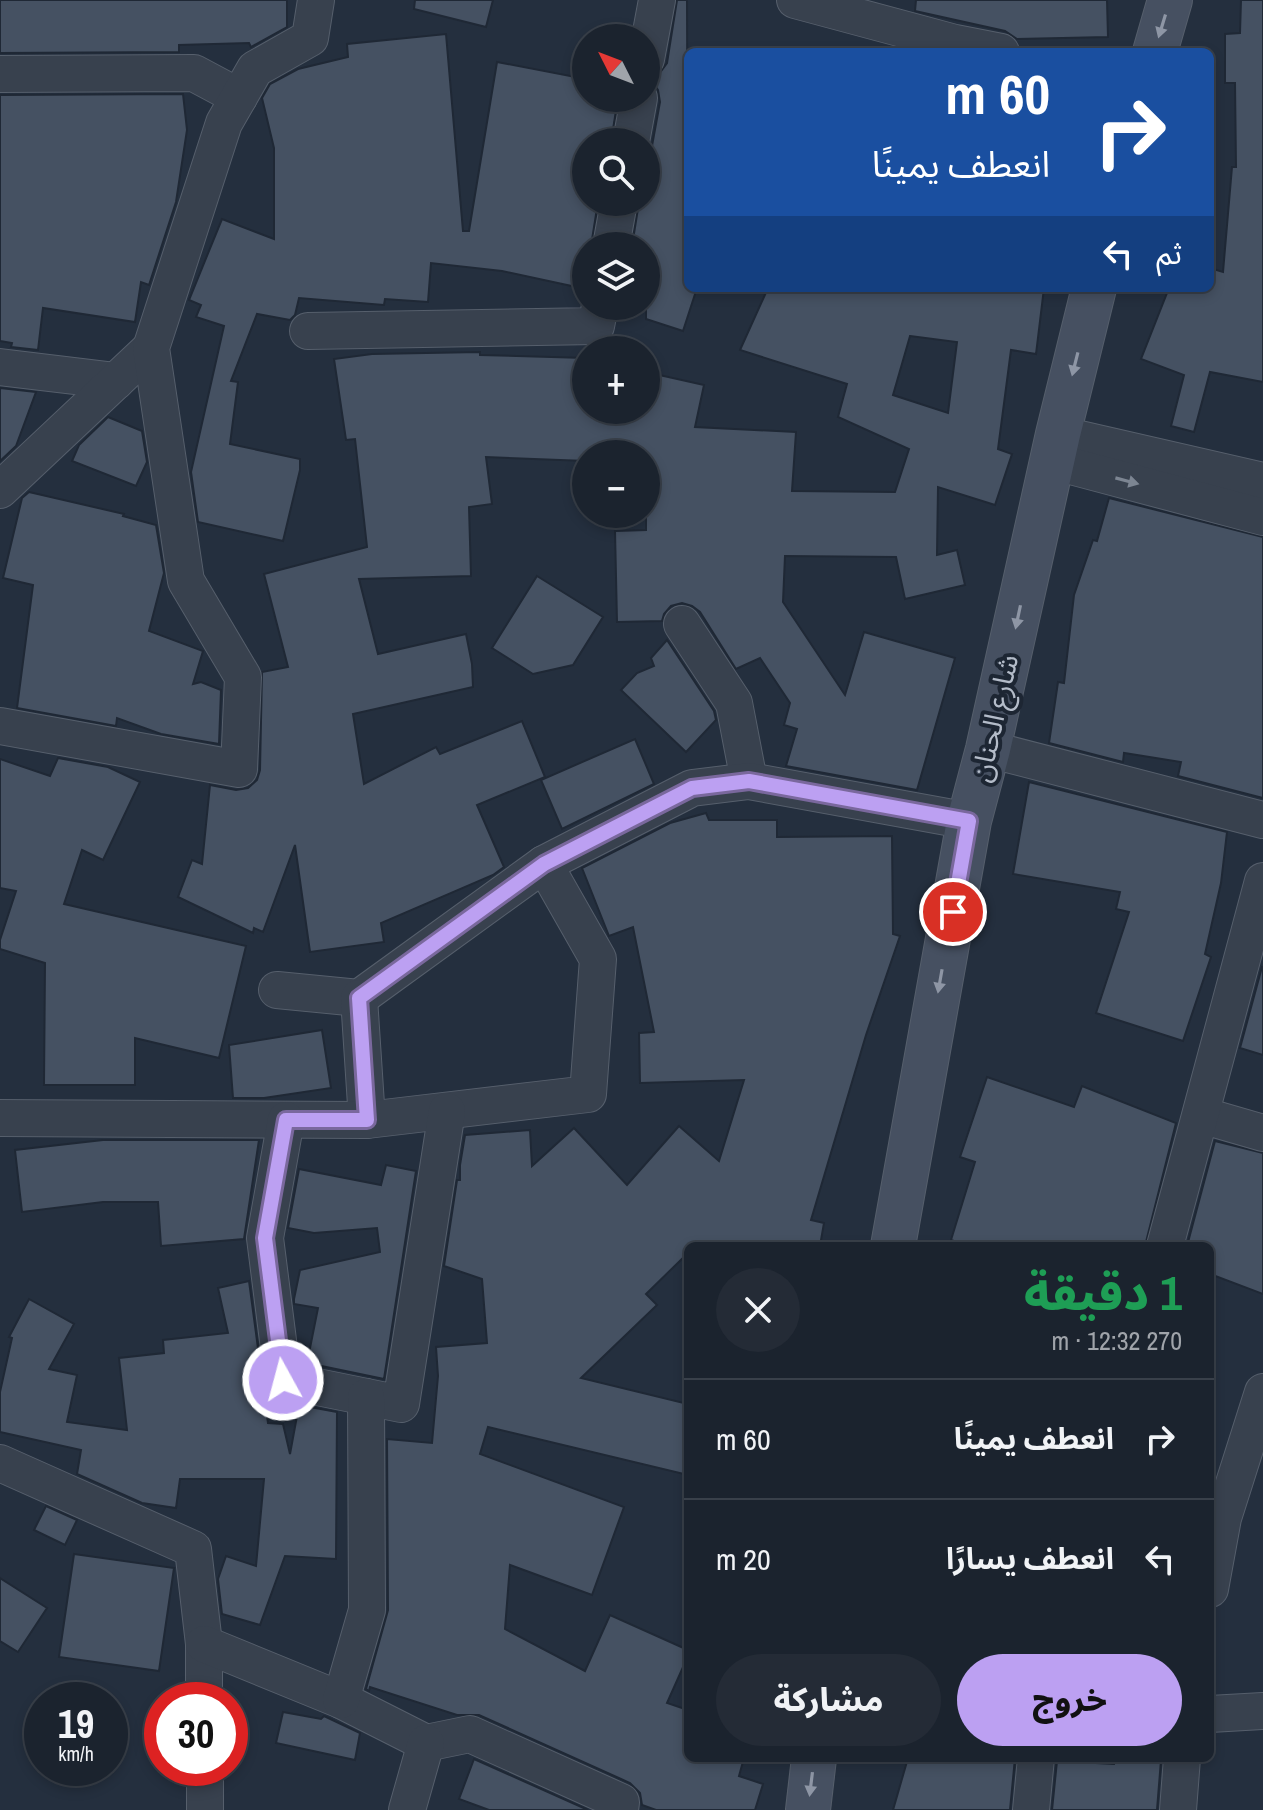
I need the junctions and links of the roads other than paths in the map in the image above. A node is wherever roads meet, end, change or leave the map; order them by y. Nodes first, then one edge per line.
1 (316, 0) edge
2 (657, 0) edge
3 (795, 0) edge
4 (1170, 0) edge
5 (653, 24) edge
6 (981, 48) edge
7 (1156, 48) edge
8 (0, 74) edge
9 (239, 97) junction
10 (1093, 292) edge
11 (597, 320) edge
12 (308, 331) dead end
13 (151, 348) junction
14 (0, 367) edge
15 (116, 381) junction
16 (1055, 448) junction
17 (1256, 468) edge
18 (0, 490) edge
19 (1263, 517) edge
20 (682, 624) dead end
21 (0, 726) edge
22 (988, 749) junction
23 (749, 781) junction
24 (1263, 820) edge
25 (969, 821) junction
26 (544, 864) junction
27 (1263, 881) edge
28 (277, 990) dead end
29 (359, 998) junction
30 (447, 1111) junction
31 (1201, 1115) junction
32 (0, 1118) edge
33 (286, 1120) junction
34 (367, 1120) junction
35 (1263, 1133) edge
36 (894, 1242) edge
37 (1166, 1242) edge
38 (1263, 1392) edge
39 (366, 1397) junction
40 (0, 1463) edge
41 (1214, 1567) edge
42 (204, 1644) junction
43 (204, 1682) edge
44 (341, 1700) junction
45 (1263, 1711) edge
46 (1214, 1714) edge
47 (426, 1743) junction
48 (814, 1762) edge
49 (1036, 1762) edge
50 (1182, 1762) edge
51 (205, 1786) edge
52 (205, 1810) edge
53 (407, 1810) edge
54 (620, 1810) edge
55 (808, 1810) edge
56 (1031, 1810) edge
57 (1178, 1810) edge

1 - 9 street
2 - 5 street
3 - 6 street
4 -> 7 main road
8 - 9 street
9 - 13 street
10 -> 16 main road, شارع الحنان
11 - 12 street
13 - 15 street
13 - 21 street
14 - 15 street
15 - 18 street
16 - 17 street
16 -> 19 street
16 -> 22 main road, شارع الحنان
20 - 23 street
22 - 24 street
22 - 25 main road, شارع الحنان
23 - 25 street
23 - 26 street
25 -> 36 main road, شارع الحنان
26 - 29 street
26 - 30 street
27 - 31 street
28 - 29 street
29 - 34 street
30 - 34 street
30 - 39 street
31 - 35 street
31 - 37 street
32 - 33 street
33 - 34 street
33 - 39 street
38 - 41 street
39 - 44 street
40 - 42 street
42 - 43 street
42 - 44 street
44 - 47 street
45 - 46 street
47 - 53 street
47 - 54 street
48 -> 55 main road
49 - 56 street
50 - 57 street
51 - 52 street

